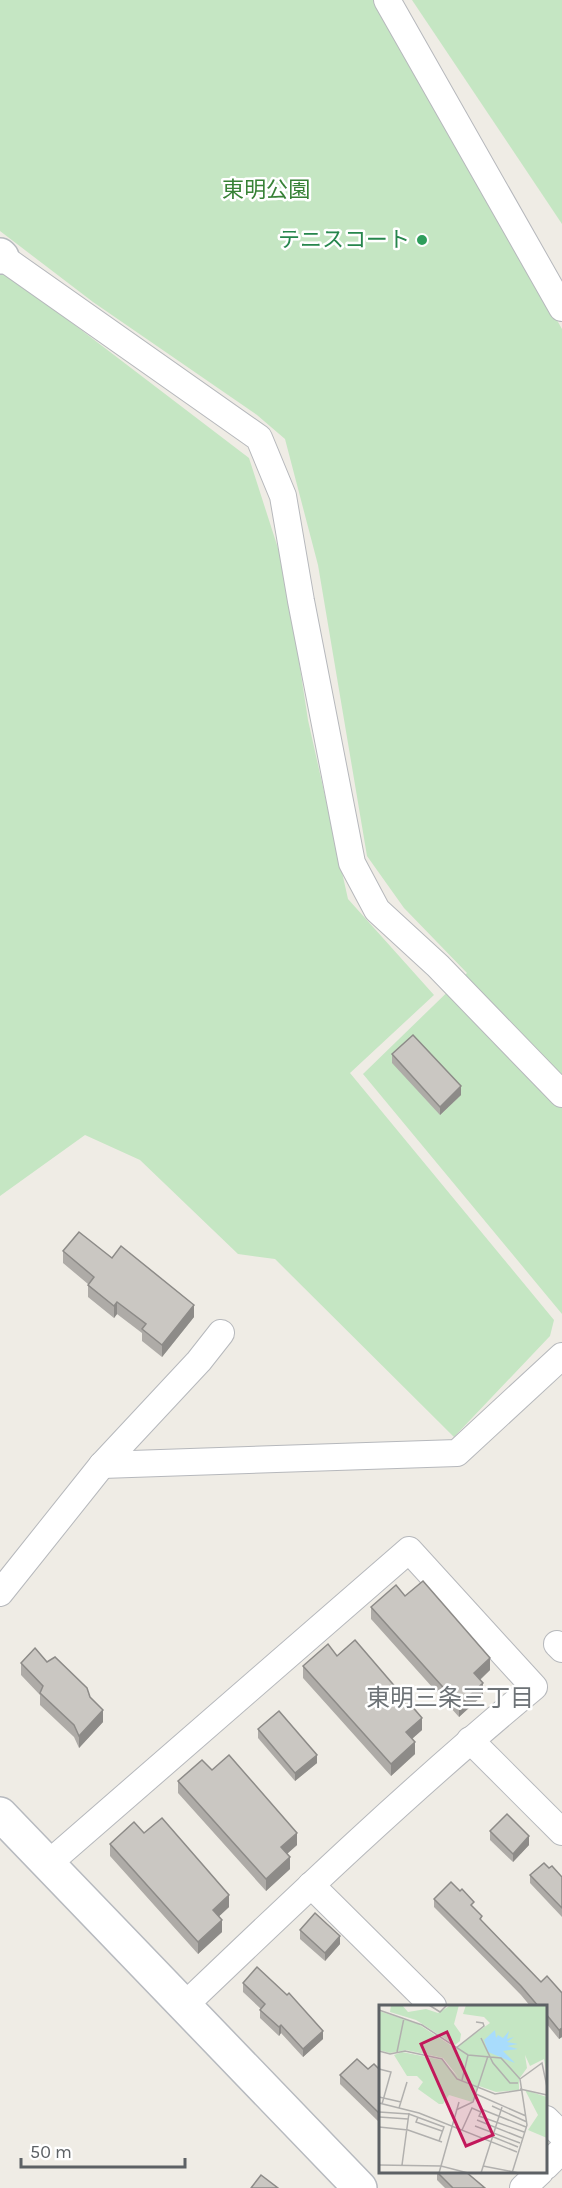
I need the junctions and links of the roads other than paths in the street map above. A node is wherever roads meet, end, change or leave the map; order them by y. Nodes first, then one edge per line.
1 (387, 0) edge
2 (1, 256) edge
3 (562, 308) edge
4 (562, 1094) edge
5 (221, 1333) dead end
6 (562, 1356) edge
7 (102, 1465) junction
8 (0, 1593) edge
9 (470, 1740) junction
10 (0, 1814) edge
11 (562, 1832) edge
12 (49, 1863) junction
13 (311, 1885) junction
14 (431, 2005) edge
15 (184, 2006) junction
16 (547, 2120) edge
17 (562, 2135) edge
18 (562, 2150) edge
19 (547, 2165) edge
20 (539, 2173) edge
21 (360, 2188) edge
22 (524, 2188) edge

1 - 3 street
2 - 4 street
5 - 7 street
6 - 7 street
7 - 8 street
9 - 11 street
9 - 12 street
9 - 13 street
10 - 12 street
12 - 15 street
13 - 14 street
13 - 15 street
15 - 21 street
16 - 17 street
18 - 19 street
20 - 22 street

